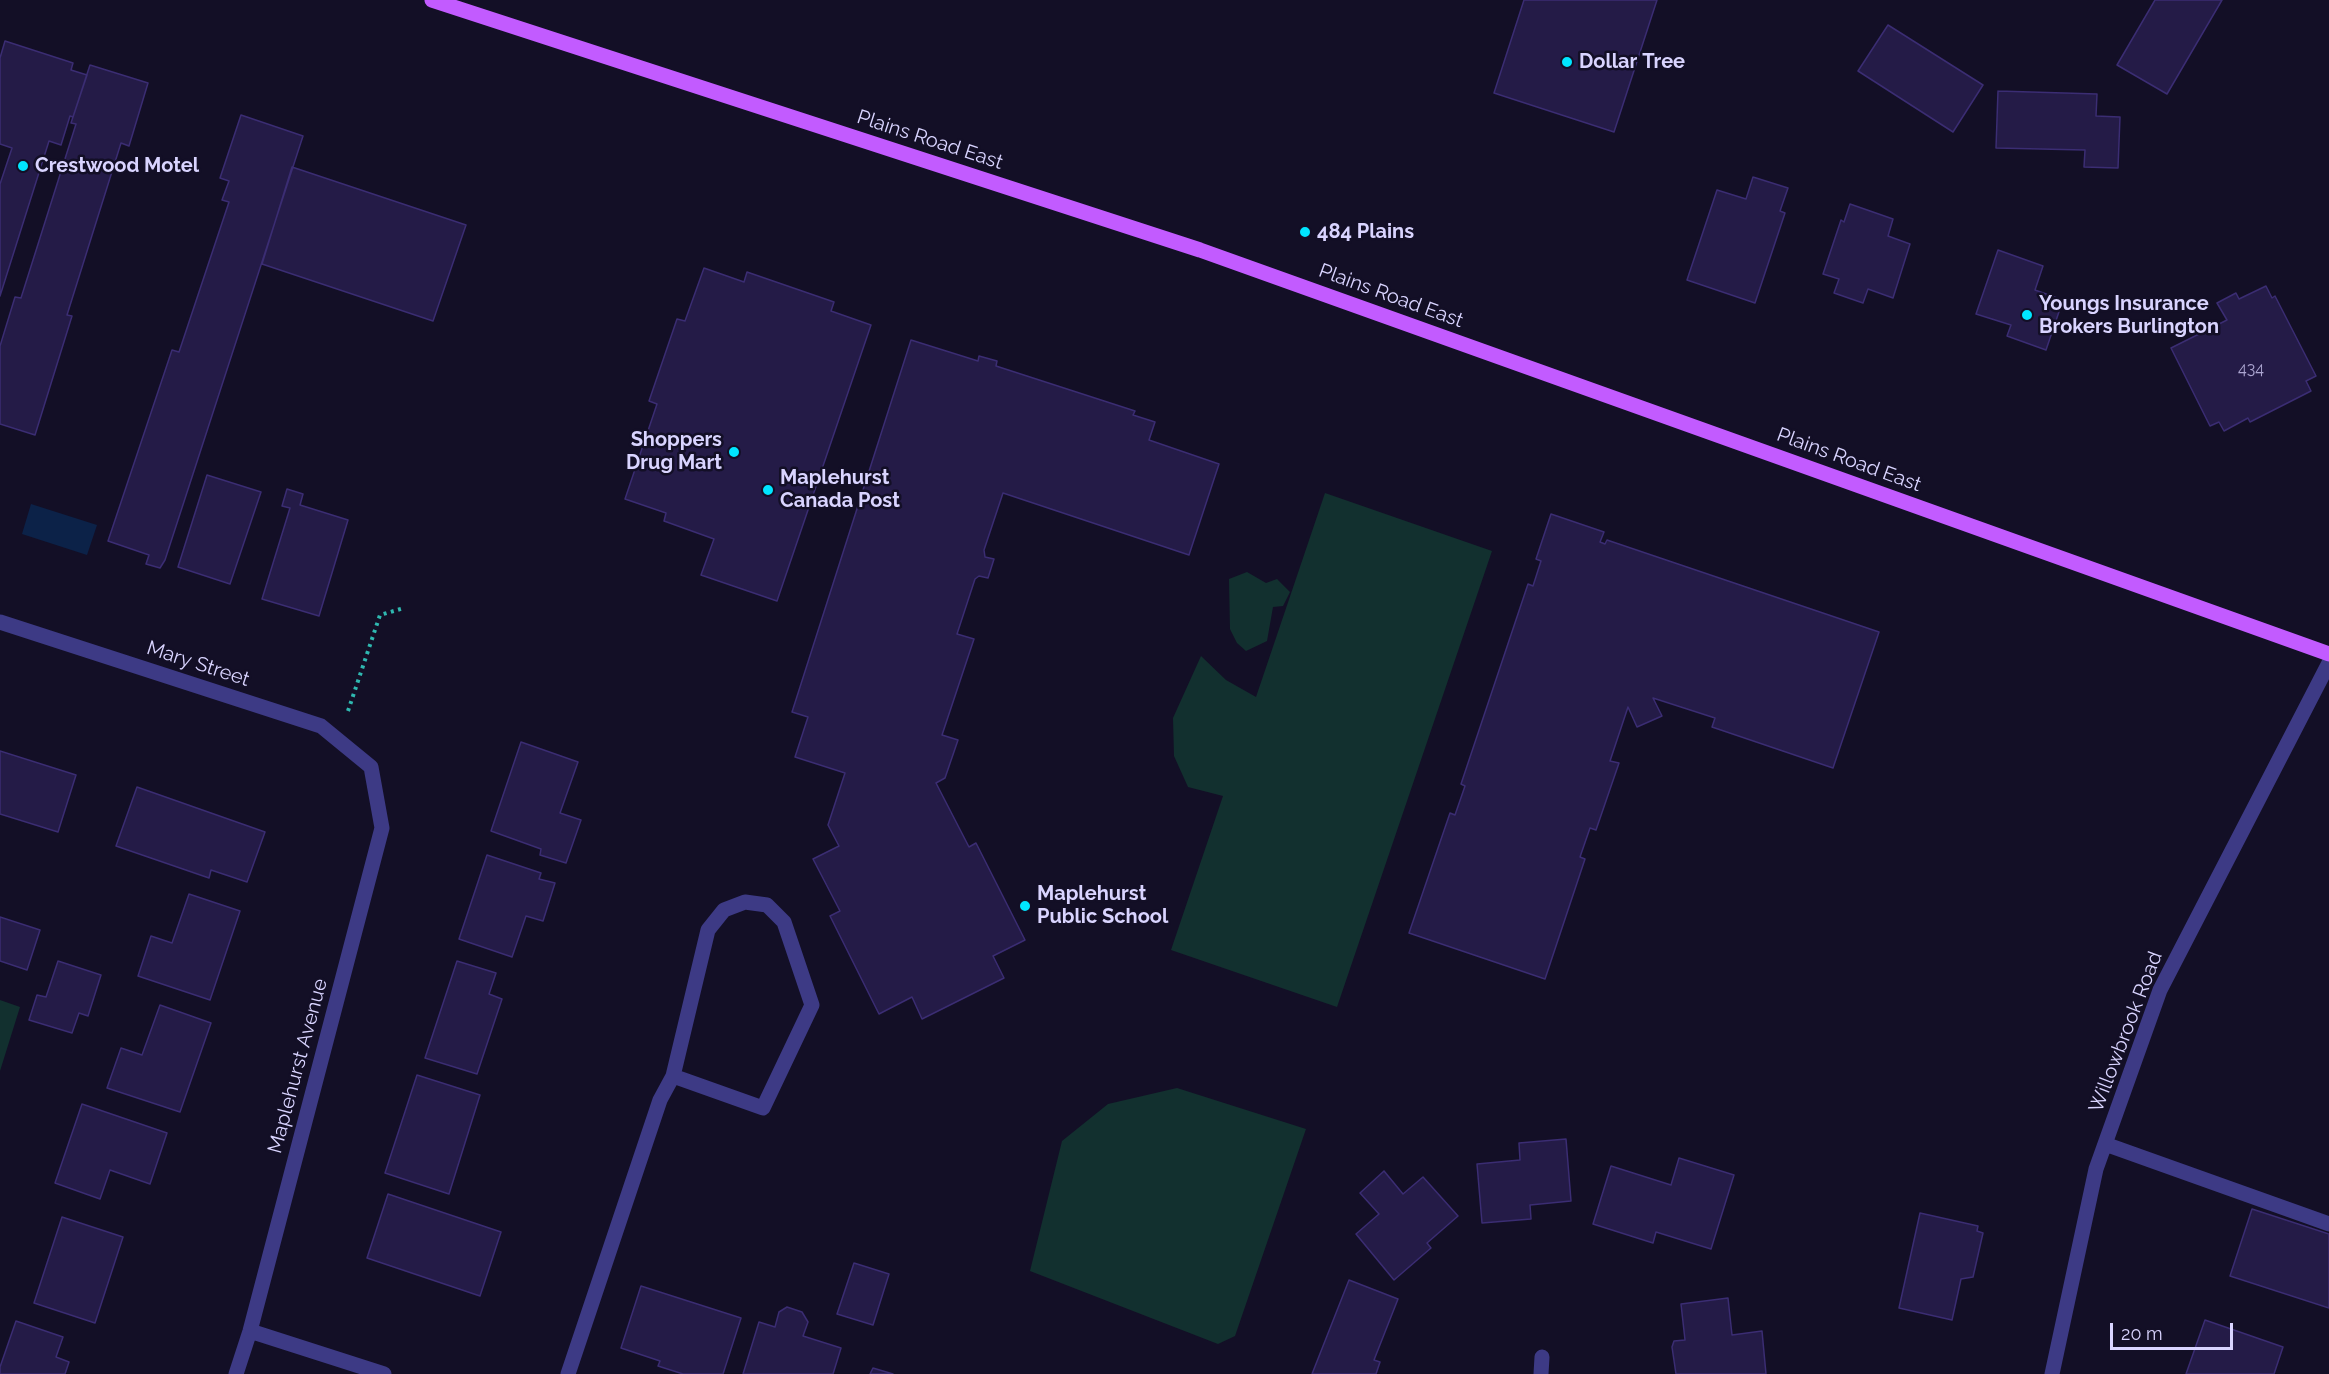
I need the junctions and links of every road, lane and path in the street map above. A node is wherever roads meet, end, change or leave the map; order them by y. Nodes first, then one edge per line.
1 (432, 0) edge
2 (404, 608) dead end
3 (0, 622) edge
4 (2329, 654) edge
5 (2329, 663) edge
6 (338, 740) junction
7 (371, 767) joint
8 (673, 1076) junction
9 (2105, 1144) junction
10 (2329, 1224) edge
11 (250, 1331) junction
12 (1542, 1358) dead end
13 (236, 1374) edge
14 (384, 1374) edge
15 (568, 1374) edge
16 (1541, 1374) edge
17 (2052, 1374) edge

1 - 4 main road, Plains Road East
2 - 6 path
3 - 6 street, Mary Street
5 - 9 street, Willowbrook Road
6 - 7 street, Mary Street
7 - 11 street, Maplehurst Avenue
8 - 8 street
8 - 15 street
9 - 10 street
9 - 17 street, Willowbrook Road
11 - 13 street, Maplehurst Avenue
11 - 14 street
12 - 16 street

